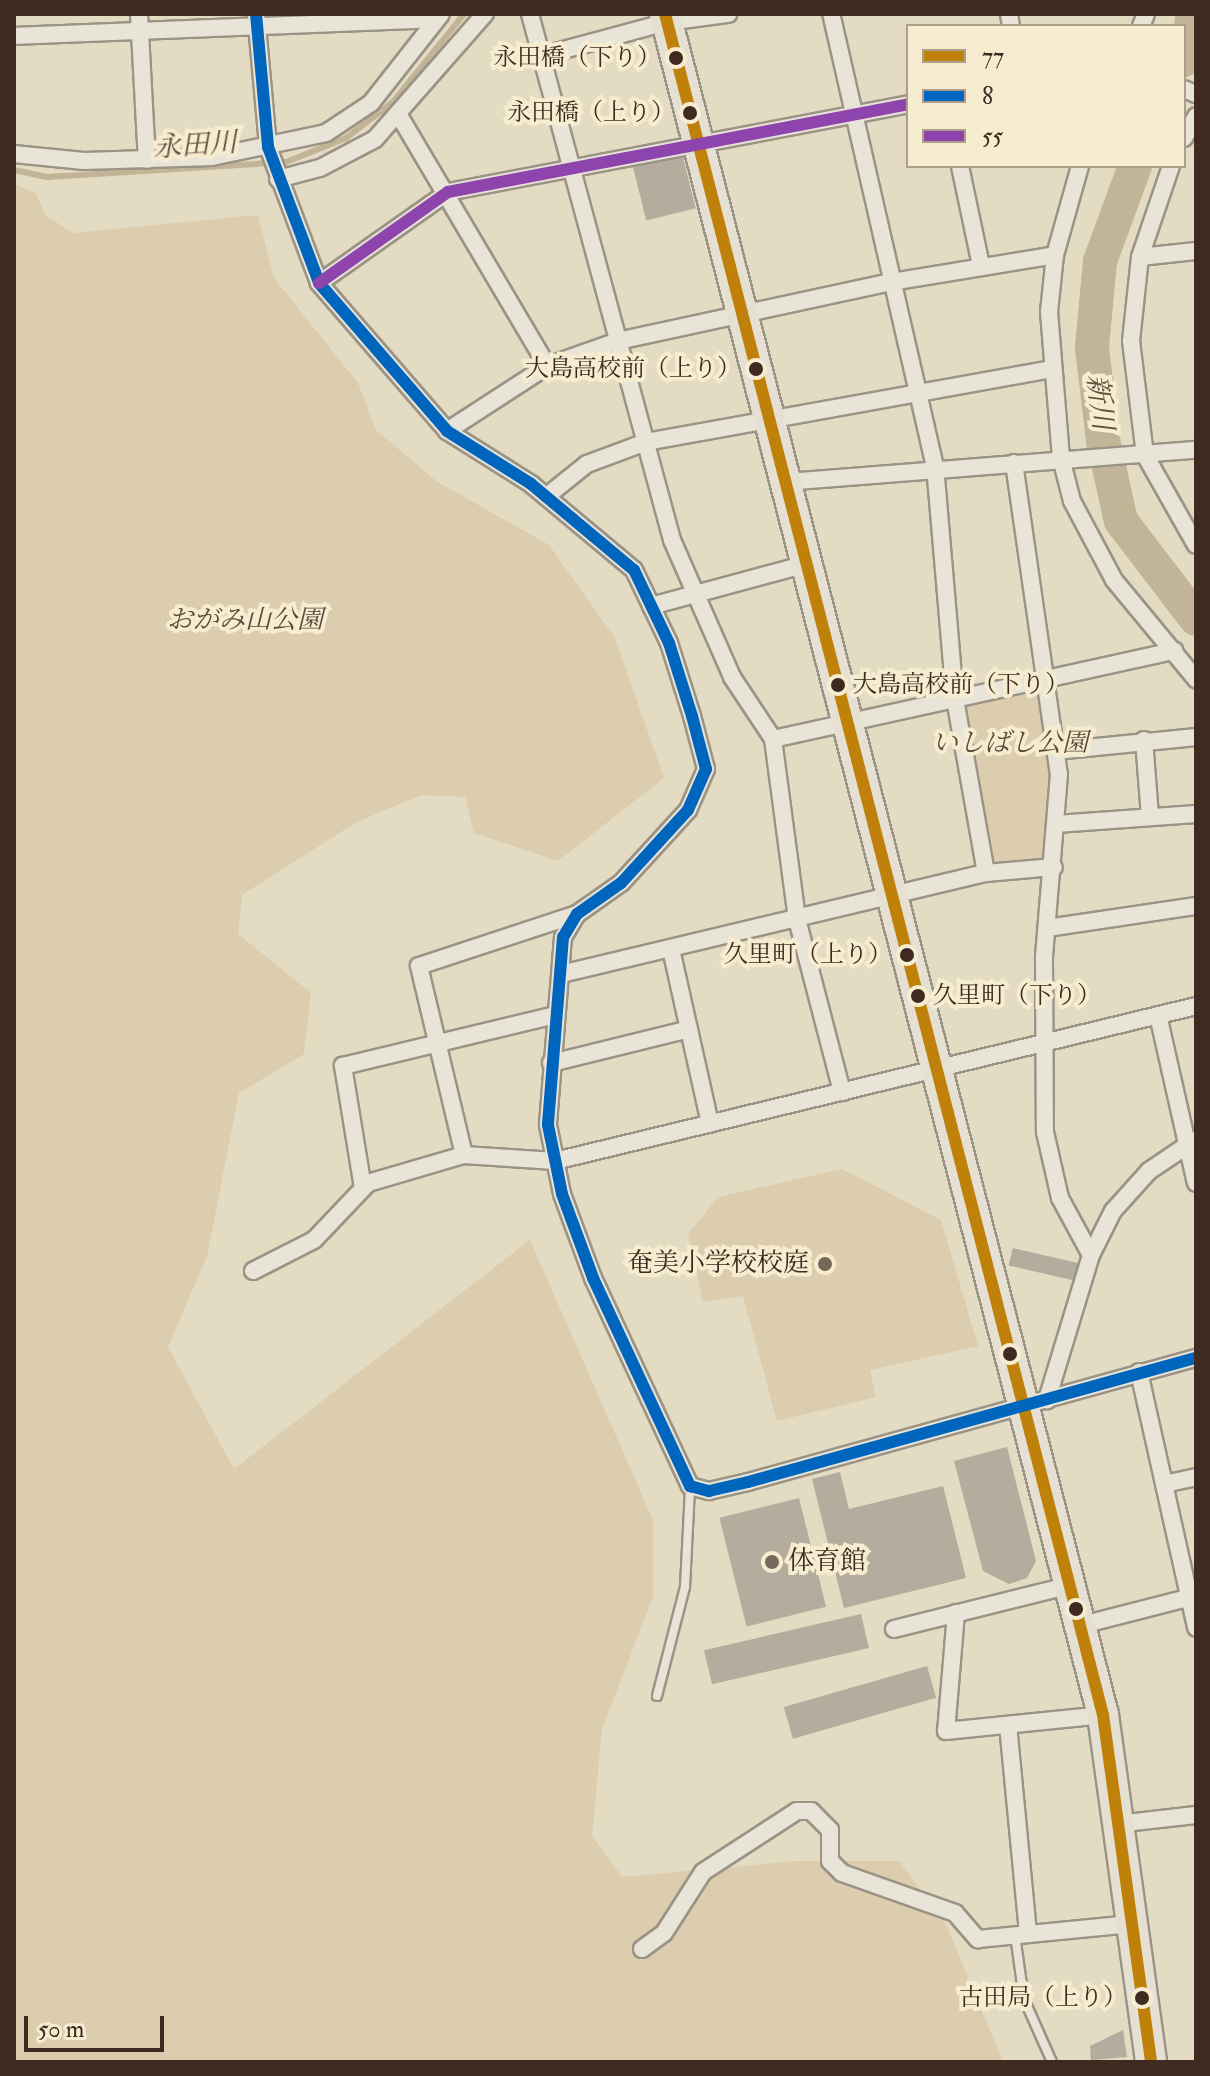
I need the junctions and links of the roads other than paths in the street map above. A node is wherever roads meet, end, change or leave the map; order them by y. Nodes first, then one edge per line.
1 (139, 14) edge
2 (485, 14) edge
3 (530, 14) edge
4 (728, 14) edge
5 (831, 14) edge
6 (439, 16) edge
7 (394, 17) edge
8 (666, 18) edge
9 (257, 20) edge
10 (140, 31) junction
11 (14, 36) edge
12 (541, 56) junction
13 (906, 104) edge
14 (853, 115) junction
15 (1196, 116) edge
16 (400, 117) junction
17 (1186, 134) edge
18 (696, 146) junction
19 (268, 147) junction
20 (14, 154) edge
21 (147, 160) junction
22 (571, 167) junction
23 (960, 168) edge
24 (1079, 168) edge
25 (1170, 168) edge
26 (278, 179) junction
27 (448, 192) junction
28 (1196, 251) edge
29 (1055, 255) junction
30 (1140, 257) junction
31 (981, 266) junction
32 (891, 282) junction
33 (319, 283) junction
34 (739, 314) junction
35 (618, 341) junction
36 (547, 366) junction
37 (1048, 370) junction
38 (919, 390) junction
39 (768, 417) junction
40 (447, 431) junction
41 (646, 442) junction
42 (1196, 450) edge
43 (1137, 455) junction
44 (1067, 458) junction
45 (1014, 463) junction
46 (935, 467) junction
47 (786, 482) junction
48 (547, 496) junction
49 (1196, 544) edge
50 (807, 564) junction
51 (696, 595) junction
52 (651, 606) junction
53 (1174, 651) junction
54 (1049, 679) junction
55 (1196, 679) edge
56 (955, 699) junction
57 (847, 723) junction
58 (1196, 737) edge
59 (773, 739) junction
60 (1144, 740) junction
61 (1056, 751) junction
62 (1196, 814) edge
63 (1150, 817) junction
64 (1056, 824) junction
65 (1054, 867) junction
66 (986, 873) junction
67 (891, 897) junction
68 (1196, 906) edge
69 (577, 914) junction
70 (797, 919) junction
71 (1047, 928) junction
72 (671, 949) junction
73 (561, 974) junction
74 (1196, 1006) edge
75 (556, 1015) junction
76 (1158, 1015) junction
77 (689, 1029) junction
78 (1042, 1043) junction
79 (437, 1045) junction
80 (551, 1063) junction
81 (933, 1073) junction
82 (842, 1092) junction
83 (710, 1124) junction
84 (1192, 1142) edge
85 (464, 1155) junction
86 (555, 1161) junction
87 (1196, 1183) edge
88 (363, 1188) junction
89 (1091, 1255) junction
90 (253, 1271) dead end
91 (1196, 1358) edge
92 (1139, 1372) junction
93 (1036, 1404) junction
94 (1196, 1477) edge
95 (1164, 1484) junction
96 (690, 1486) junction
97 (1066, 1586) junction
98 (1193, 1597) edge
99 (956, 1613) junction
100 (1078, 1626) junction
101 (1196, 1628) edge
102 (894, 1629) dead end
103 (657, 1696) dead end
104 (1103, 1715) junction
105 (1008, 1725) junction
106 (1196, 1815) edge
107 (1117, 1824) junction
108 (1131, 1924) junction
109 (1022, 1935) junction
110 (642, 1949) dead end
111 (1052, 2062) edge
112 (1151, 2062) edge

1 - 10 street
2 - 16 street
3 - 12 street
4 - 8 street
5 - 14 street
6 - 7 street
6 - 19 street
7 - 9 street
8 - 12 street
8 - 18 highway
9 - 10 street
9 - 19 street
10 - 11 street
10 - 21 street
12 - 22 street
13 - 14 street
14 - 18 street
14 - 32 street
15 - 17 street
16 - 26 street
16 - 27 street
18 - 22 street
18 - 34 highway
19 - 21 street
19 - 26 street
20 - 21 street
22 - 27 street
22 - 35 street
23 - 31 street
24 - 29 street
25 - 30 street
26 - 33 street
27 - 33 street
27 - 36 street
28 - 30 street
29 - 31 street
29 - 37 street
30 - 43 street
31 - 32 street
32 - 34 street
32 - 38 street
33 - 40 street
34 - 35 street
34 - 39 highway
35 - 36 street
35 - 41 street
36 - 40 street
37 - 38 street
37 - 44 street
38 - 39 street
38 - 46 street
39 - 41 street
39 - 47 highway
40 - 48 street
41 - 48 street
41 - 51 street
42 - 43 street
43 - 44 street
43 - 49 street
44 - 45 street
44 - 53 street
45 - 46 street
45 - 54 street
46 - 47 street
46 - 56 street
47 - 50 highway
48 - 52 street
50 - 51 street
50 - 57 highway
51 - 52 street
51 - 59 street
52 - 69 street
53 - 54 street
53 - 55 street
54 - 56 street
54 - 61 street
56 - 57 street
56 - 66 street
57 - 59 street
57 - 67 highway
58 - 60 street
59 - 70 street
60 - 61 street
60 - 63 street
61 - 64 street
62 - 63 street
63 - 64 street
64 - 65 street
65 - 66 street
65 - 71 street
66 - 67 street
67 - 70 street
67 - 81 highway
68 - 71 street
69 - 73 street
69 - 79 street
70 - 72 street
70 - 82 street
71 - 78 street
72 - 73 street
72 - 77 street
73 - 75 street
74 - 76 street
75 - 79 street
75 - 80 street
76 - 78 street
76 - 84 street
77 - 80 street
77 - 83 street
78 - 81 street
78 - 89 street
79 - 85 street
79 - 88 street
80 - 86 street
81 - 82 street
81 - 93 highway
82 - 83 street
83 - 86 street
84 - 87 street
84 - 89 street
85 - 86 street
85 - 88 street
86 - 96 street
88 - 90 street
89 - 93 street
91 - 92 street
92 - 93 street
92 - 95 street
93 - 96 street
93 - 97 highway
94 - 95 street
95 - 98 street
96 - 103 lane
97 - 99 street
97 - 100 highway
98 - 100 street
98 - 101 street
99 - 102 street
99 - 105 street
100 - 104 highway
104 - 105 street
104 - 107 highway
105 - 109 street
106 - 107 street
107 - 108 highway
108 - 109 street
108 - 112 highway
109 - 110 street
109 - 111 lane

